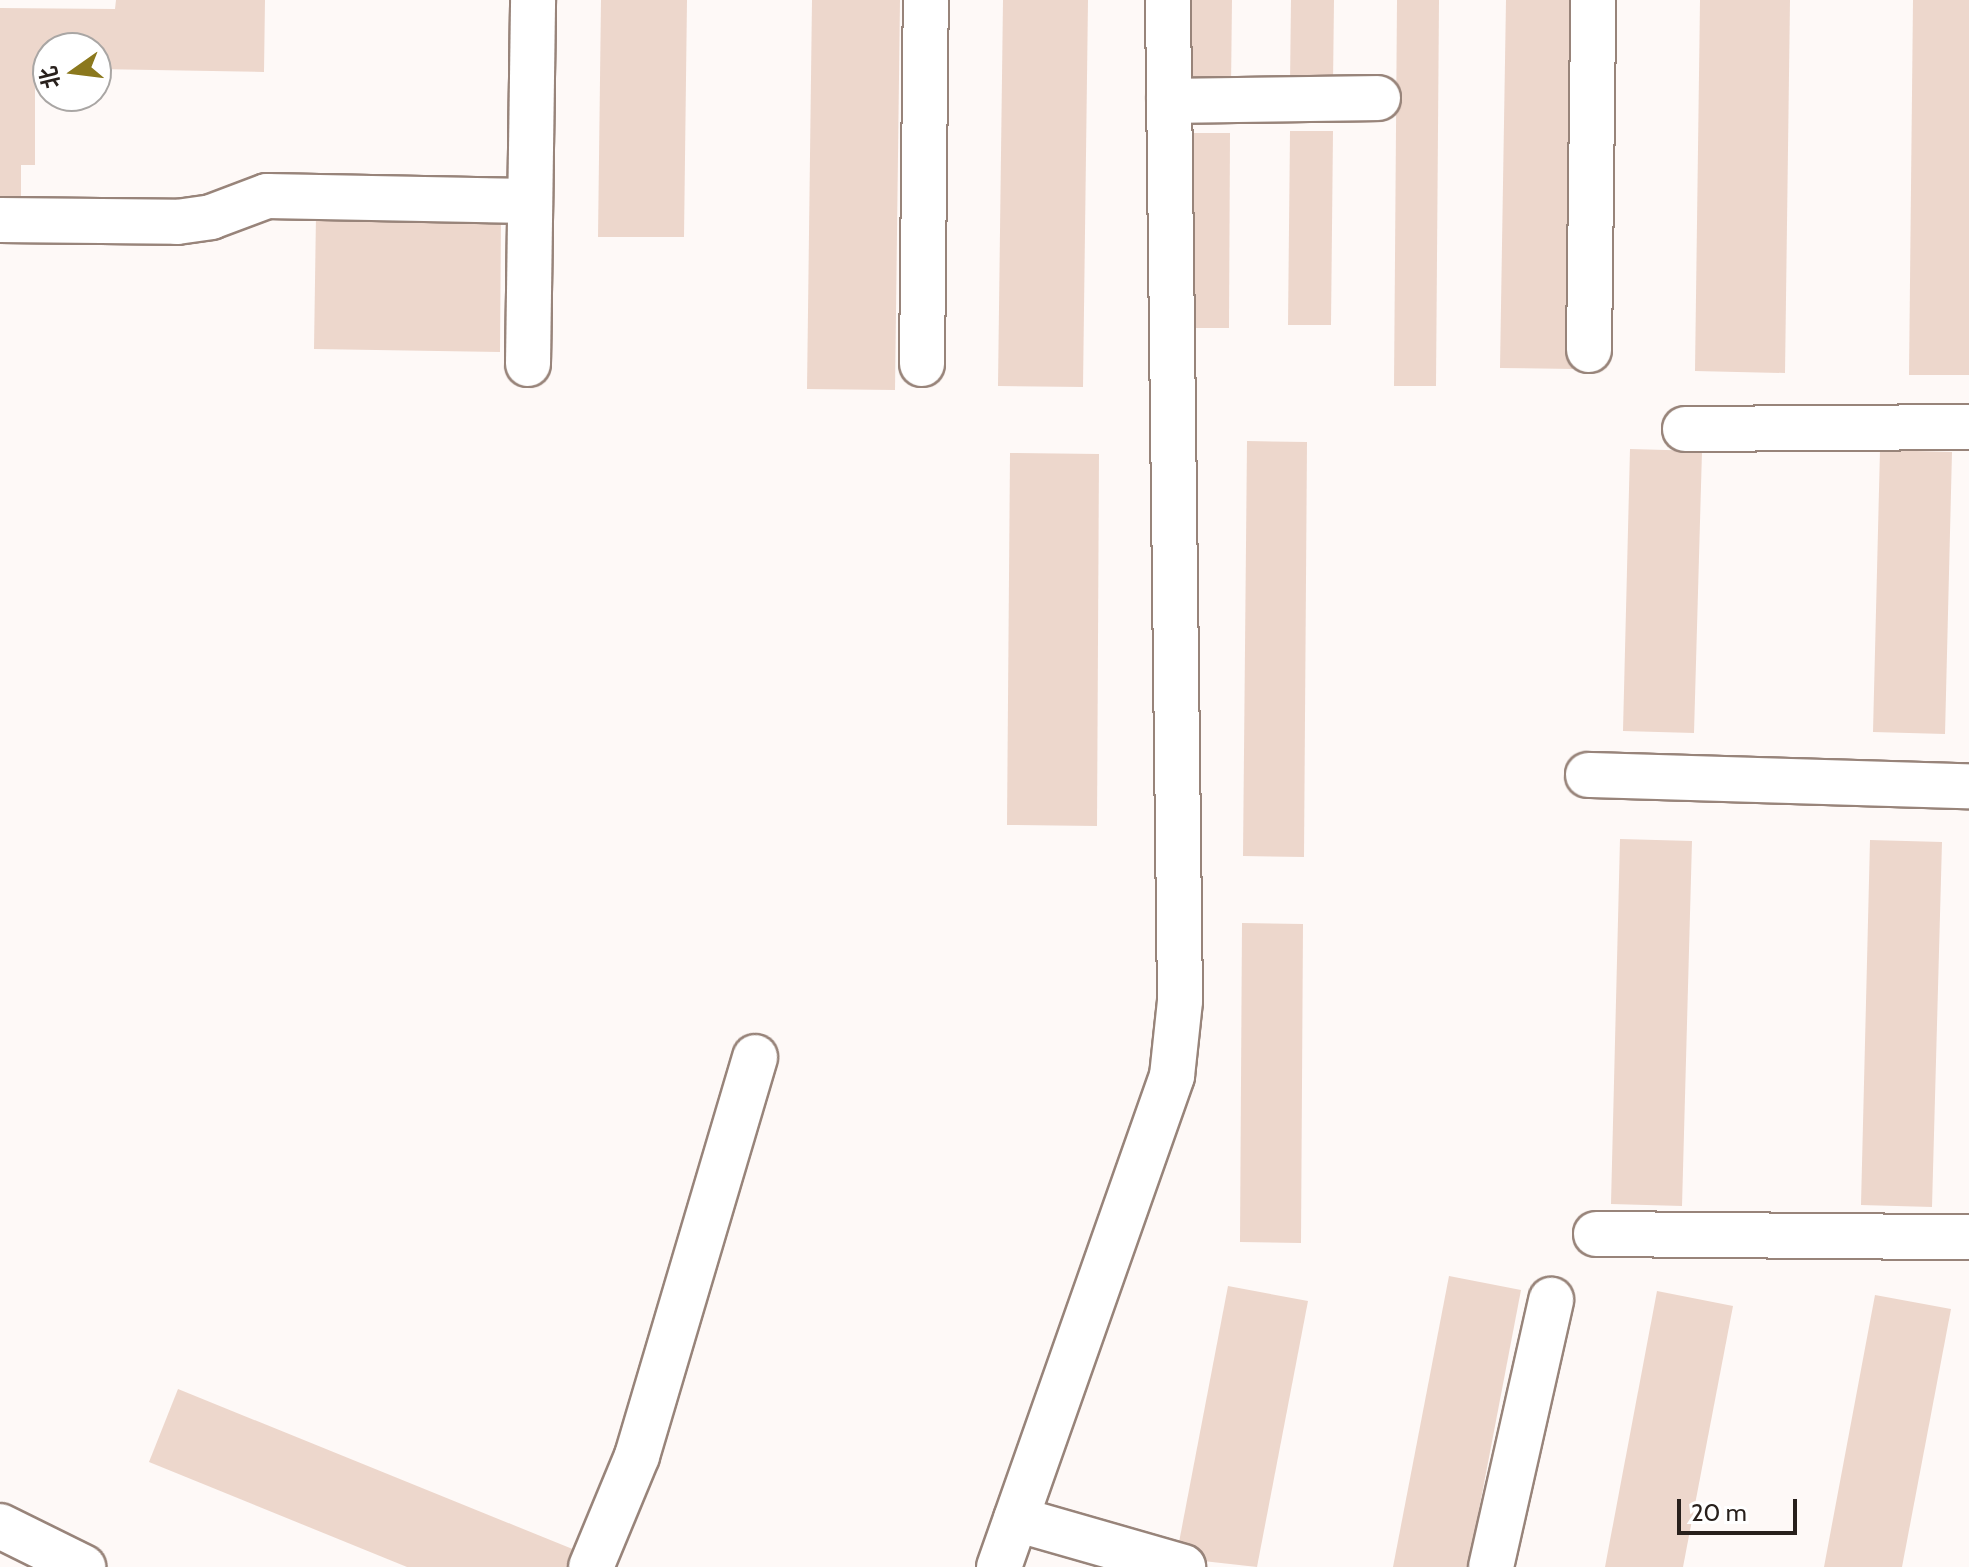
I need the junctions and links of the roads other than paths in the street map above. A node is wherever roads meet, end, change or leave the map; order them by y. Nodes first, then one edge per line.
1 (533, 0) edge
2 (926, 0) edge
3 (1168, 0) edge
4 (1593, 0) edge
5 (1378, 98) dead end
6 (1169, 101) junction
7 (530, 201) junction
8 (0, 220) edge
9 (1589, 350) dead end
10 (528, 364) dead end
11 (922, 364) dead end
12 (1969, 427) edge
13 (1685, 429) dead end
14 (1588, 775) dead end
15 (1969, 786) edge
16 (755, 1057) dead end
17 (1596, 1234) dead end
18 (1969, 1237) edge
19 (1551, 1300) dead end
20 (1016, 1519) junction
21 (0, 1526) edge
22 (83, 1567) edge
23 (591, 1567) edge
24 (999, 1567) edge
25 (1183, 1567) edge
26 (1491, 1567) edge

1 - 7 street
2 - 11 street
3 - 6 street
4 - 9 street
5 - 6 street
6 - 20 street
7 - 8 street
7 - 10 street
12 - 13 street
14 - 15 street
16 - 23 street
17 - 18 street
19 - 26 street
20 - 24 street
20 - 25 street
21 - 22 street

